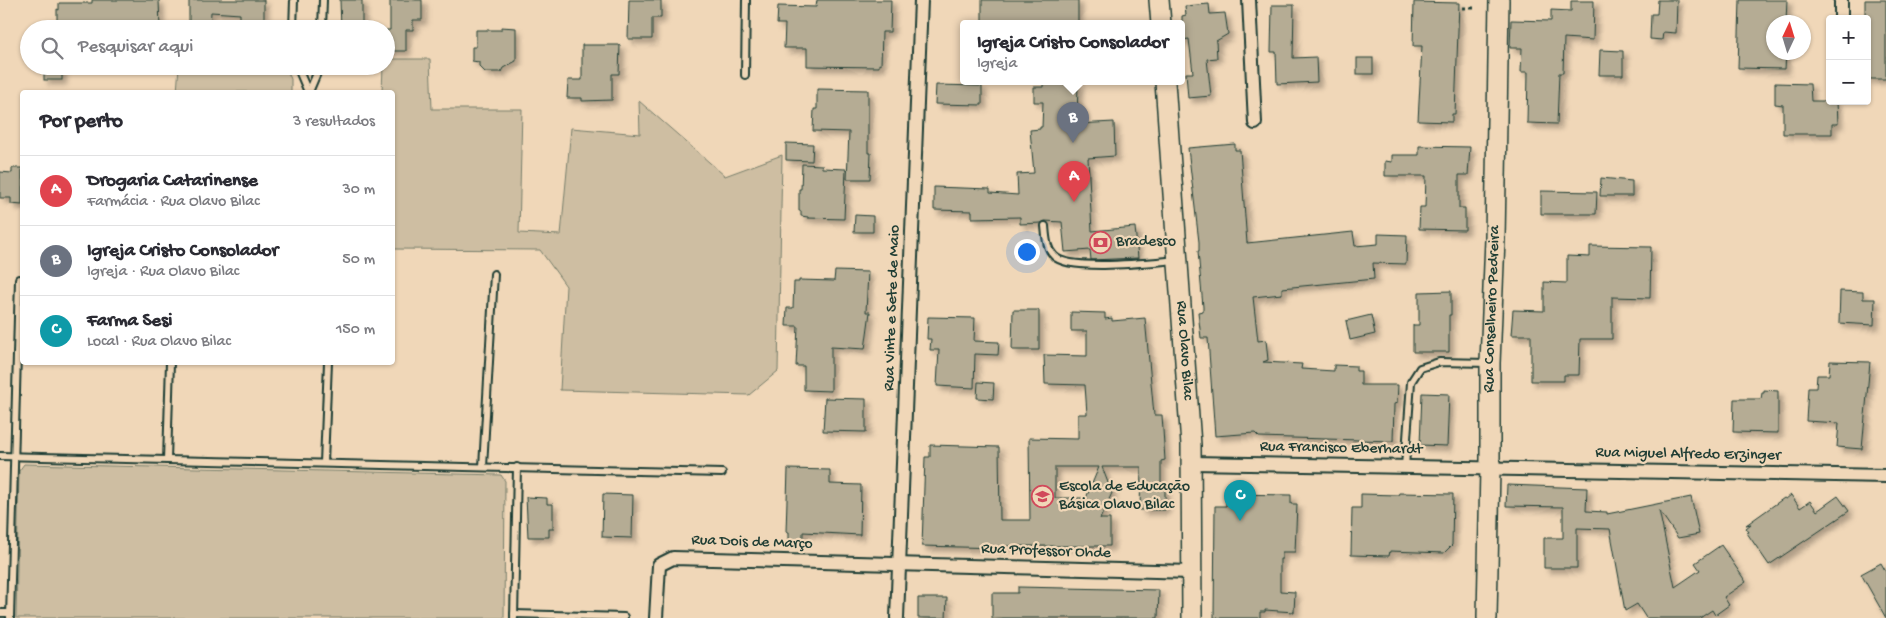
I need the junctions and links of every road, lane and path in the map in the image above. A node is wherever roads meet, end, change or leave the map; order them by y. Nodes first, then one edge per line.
1 (294, 0) edge
2 (323, 0) edge
3 (746, 0) edge
4 (921, 0) edge
5 (1159, 0) edge
6 (1249, 0) edge
7 (1499, 0) edge
8 (1841, 0) edge
9 (1462, 8) dead end
10 (1477, 8) dead end
11 (1841, 15) edge
12 (294, 20) edge
13 (322, 20) edge
14 (1161, 20) edge
15 (745, 74) dead end
16 (301, 75) edge
17 (316, 75) edge
18 (1165, 85) edge
19 (307, 90) edge
20 (309, 90) edge
21 (1255, 123) dead end
22 (1045, 226) dead end
23 (1178, 260) junction
24 (494, 274) dead end
25 (19, 279) dead end
26 (1490, 363) junction
27 (170, 365) edge
28 (328, 365) edge
29 (0, 456) edge
30 (14, 456) junction
31 (167, 460) junction
32 (1192, 463) junction
33 (324, 464) junction
34 (482, 467) junction
35 (517, 467) junction
36 (1405, 467) junction
37 (1490, 468) junction
38 (722, 473) dead end
39 (1886, 476) edge
40 (899, 564) junction
41 (1192, 572) junction
42 (0, 613) edge
43 (10, 615) edge
44 (514, 616) edge
45 (624, 617) dead end
46 (656, 618) edge
47 (897, 618) edge
48 (1192, 618) edge
49 (1487, 618) edge

1 - 12 lane
2 - 13 lane
3 - 15 lane
4 - 40 street, Rua Vinte e Sete de Maio
5 - 14 main road
6 - 21 street
7 - 26 main road, Rua Conselheiro Pedreira
8 - 11 street
9 - 10 path
16 - 19 lane
17 - 20 lane
18 - 23 main road, Rua Olavo Bilac
22 - 23 lane
23 - 32 main road, Rua Olavo Bilac
24 - 34 lane
25 - 30 lane
26 - 36 lane
26 - 37 main road, Rua Conselheiro Pedreira
27 - 31 lane
28 - 33 lane
29 - 30 lane
30 - 31 lane
30 - 43 lane
31 - 33 lane
32 - 36 street, Rua Francisco Eberhardt
32 - 41 main road, Rua Olavo Bilac
33 - 34 lane
34 - 35 lane
35 - 38 lane
35 - 44 lane
36 - 37 street, Rua Francisco Eberhardt
37 - 39 street, Rua Miguel Alfredo Erzinger
37 - 49 main road, Rua Conselheiro Pedreira
40 - 41 street, Rua Professor Ohde
40 - 46 street, Rua Dois de Março
40 - 47 street, Rua Vinte e Sete de Maio
41 - 48 main road, Rua Olavo Bilac
42 - 43 lane
44 - 45 lane

